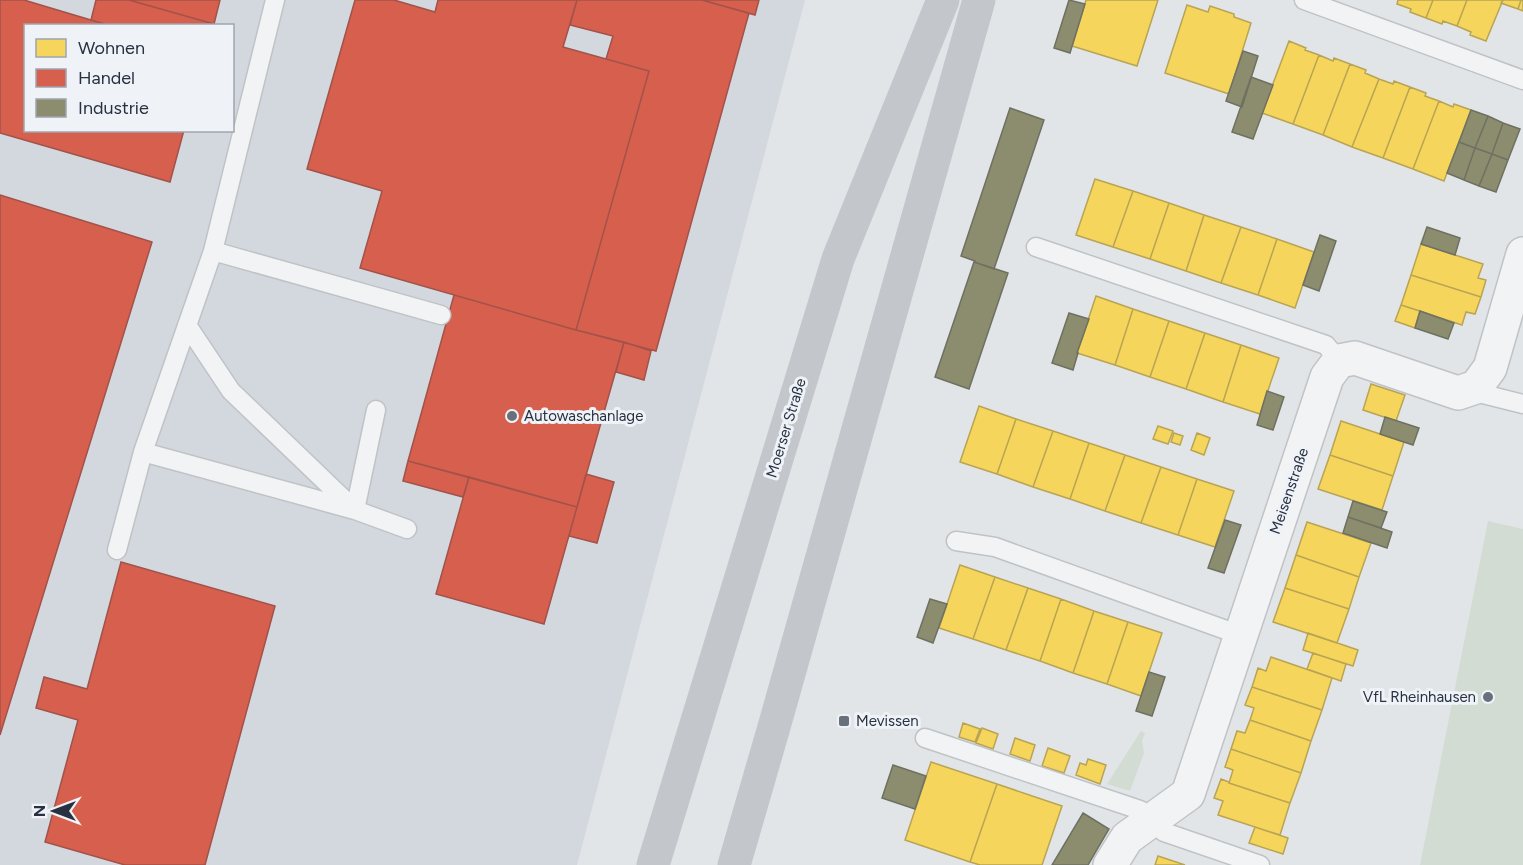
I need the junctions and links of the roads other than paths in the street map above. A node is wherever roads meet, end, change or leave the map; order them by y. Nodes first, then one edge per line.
1 (275, 0) edge
2 (943, 0) edge
3 (980, 0) edge
4 (1304, 0) edge
5 (1523, 80) edge
6 (1036, 247) dead end
7 (213, 251) junction
8 (1523, 254) edge
9 (441, 315) dead end
10 (187, 325) junction
11 (1339, 361) junction
12 (1476, 387) junction
13 (1523, 404) edge
14 (376, 410) dead end
15 (143, 452) junction
16 (355, 510) junction
17 (407, 529) dead end
18 (956, 541) dead end
19 (117, 550) dead end
20 (1240, 635) junction
21 (925, 738) dead end
22 (1151, 820) junction
23 (653, 865) edge
24 (734, 865) edge
25 (1110, 865) edge
26 (1260, 865) edge

1 - 7 lane
2 - 23 main road, Moerser Straße
3 - 24 main road
4 - 5 lane
6 - 11 lane
7 - 9 lane
7 - 10 lane
8 - 12 street
10 - 15 lane
10 - 16 lane
11 - 12 street
11 - 20 street, Meisenstraße
12 - 13 lane
14 - 16 lane
15 - 16 lane
15 - 19 lane
16 - 17 lane
18 - 20 lane
20 - 22 street, Meisenstraße
21 - 22 lane
22 - 25 street, Meisenstraße
22 - 26 lane

